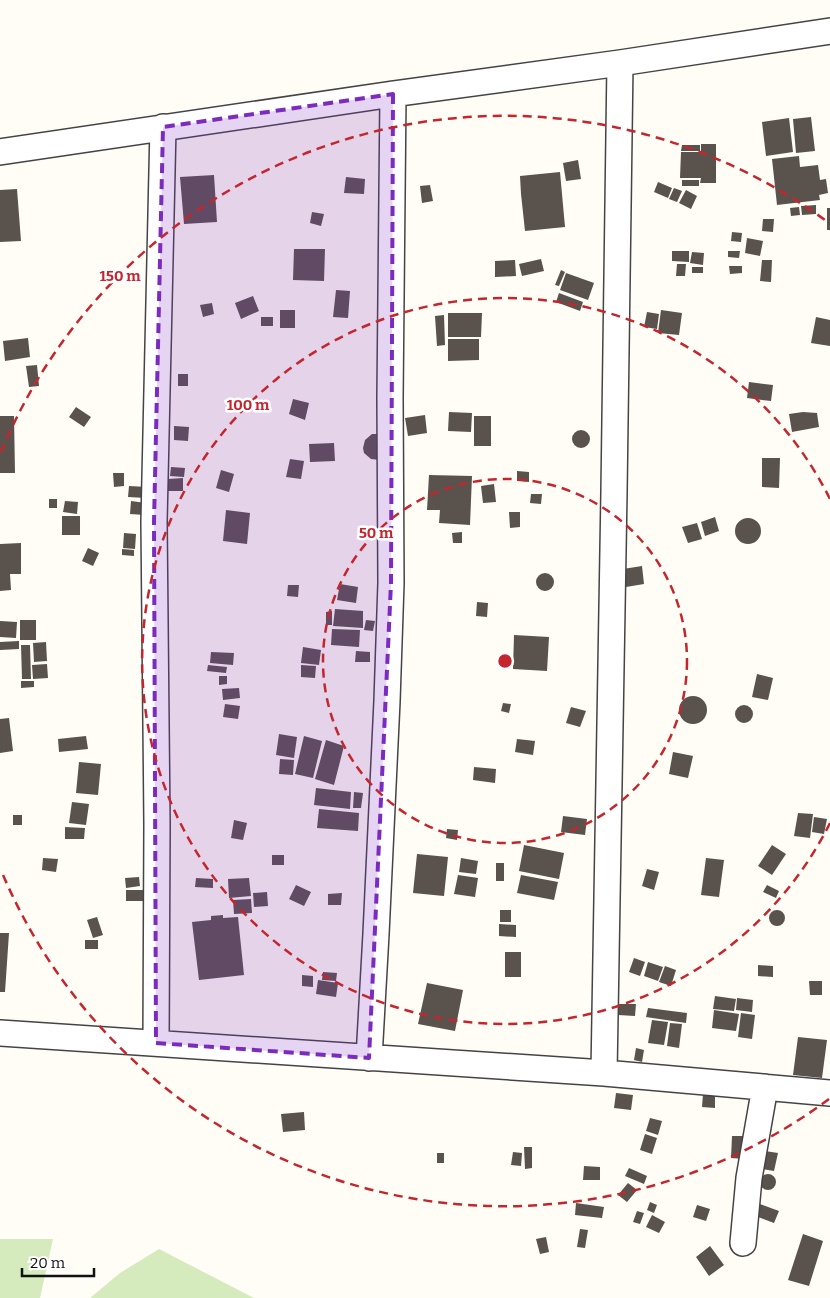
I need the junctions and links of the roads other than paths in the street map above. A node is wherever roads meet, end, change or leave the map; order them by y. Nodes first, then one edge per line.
1 (830, 31) edge
2 (620, 63) junction
3 (393, 94) junction
4 (163, 127) junction
5 (0, 152) edge
6 (0, 1033) edge
7 (156, 1043) junction
8 (368, 1058) junction
9 (604, 1072) junction
10 (765, 1087) junction
11 (830, 1093) edge
12 (743, 1243) dead end

1 - 2 street
2 - 3 street
2 - 9 street
3 - 4 street
3 - 8 street
4 - 5 street
4 - 7 street
6 - 7 street
7 - 8 street
8 - 9 street
9 - 10 street
10 - 11 street
10 - 12 street

